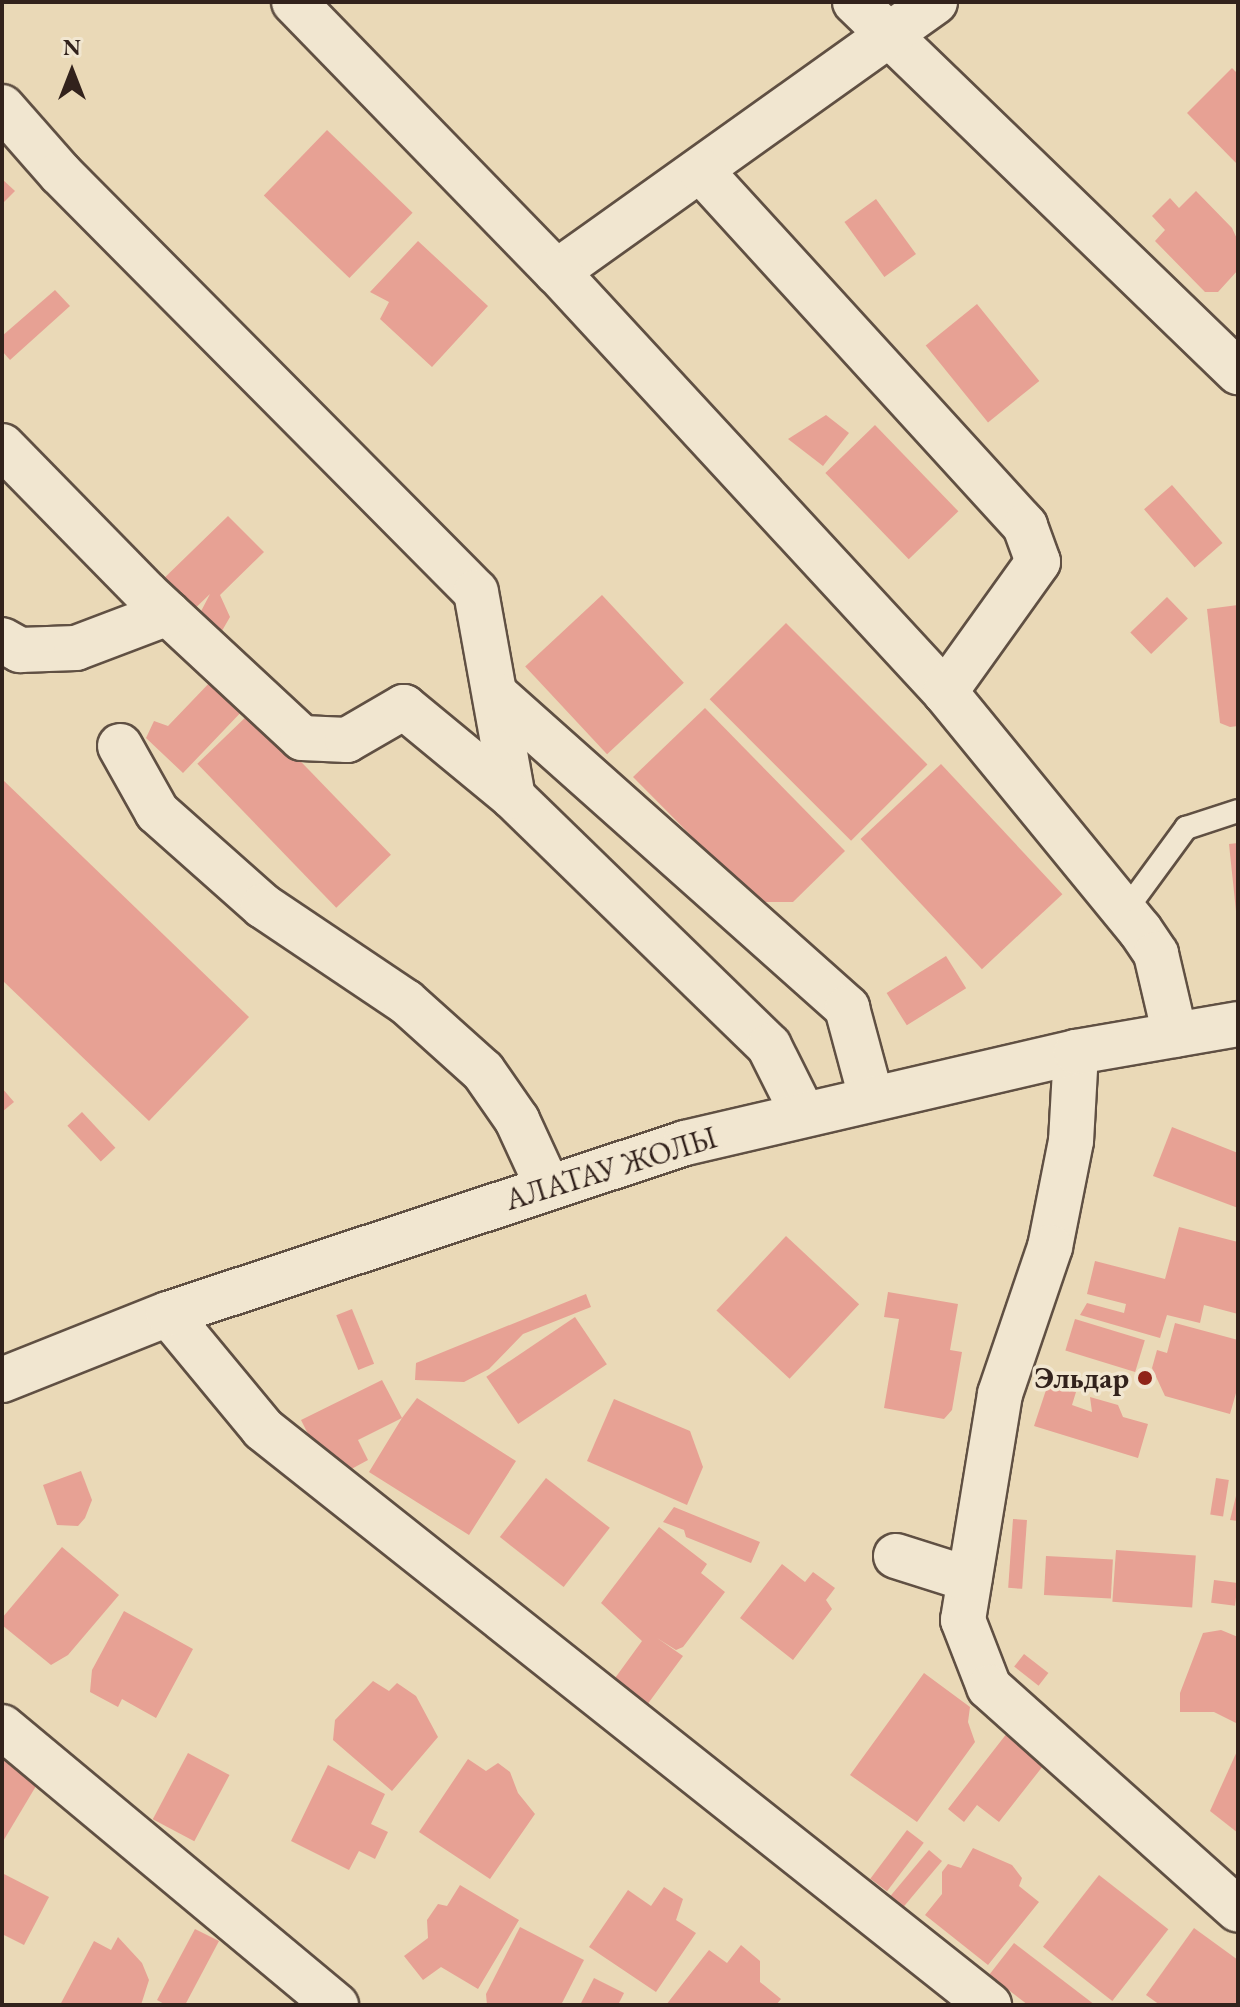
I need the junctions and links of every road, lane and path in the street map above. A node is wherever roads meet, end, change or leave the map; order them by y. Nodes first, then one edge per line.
1 (294, 2) edge
2 (855, 2) edge
3 (935, 2) edge
4 (889, 38) junction
5 (2, 107) edge
6 (701, 171) junction
7 (557, 272) junction
8 (1238, 372) edge
9 (2, 446) edge
10 (168, 613) junction
11 (2, 640) edge
12 (945, 692) junction
13 (495, 694) junction
14 (120, 746) dead end
15 (513, 797) junction
16 (1238, 811) edge
17 (1123, 914) junction
18 (1238, 1024) edge
19 (1175, 1035) junction
20 (1076, 1052) junction
21 (871, 1097) junction
22 (802, 1112) junction
23 (548, 1187) junction
24 (168, 1314) junction
25 (2, 1380) edge
26 (896, 1556) dead end
27 (969, 1579) junction
28 (2, 1727) edge
29 (1238, 1910) edge
30 (336, 2005) edge
31 (989, 2005) edge

1 - 7 street
2 - 4 street
3 - 4 street
4 - 6 street
4 - 8 street
5 - 13 street
6 - 7 street
6 - 12 street
7 - 12 street
9 - 10 street
10 - 11 street
10 - 15 street
12 - 17 street
13 - 15 street
13 - 21 street
14 - 23 street
15 - 22 street
16 - 17 lane
17 - 19 street
18 - 19 street, АЛАТАУ ЖОЛЫ
19 - 20 street, АЛАТАУ ЖОЛЫ
20 - 21 street, АЛАТАУ ЖОЛЫ
20 - 27 street
21 - 22 street, АЛАТАУ ЖОЛЫ
22 - 23 street, АЛАТАУ ЖОЛЫ
23 - 24 street, АЛАТАУ ЖОЛЫ
24 - 25 street, АЛАТАУ ЖОЛЫ
24 - 31 street
26 - 27 street
27 - 29 street
28 - 30 street

